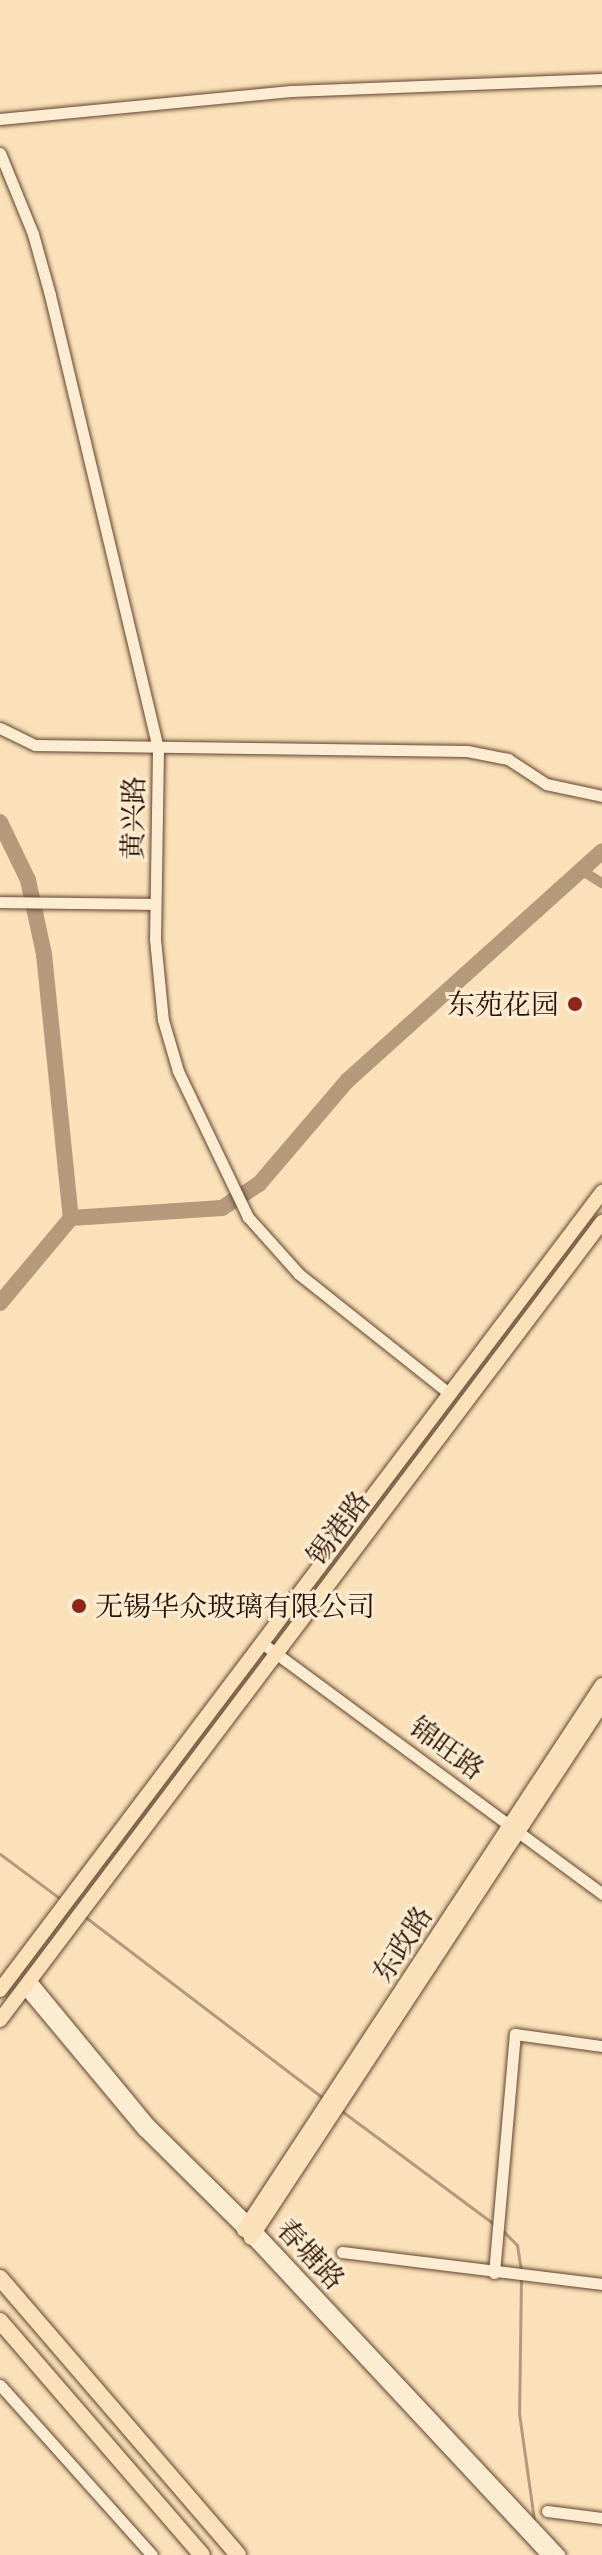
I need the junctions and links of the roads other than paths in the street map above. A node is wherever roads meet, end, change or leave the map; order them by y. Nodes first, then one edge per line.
1 (602, 79) edge
2 (0, 119) edge
3 (0, 153) edge
4 (0, 728) edge
5 (158, 750) junction
6 (602, 796) edge
7 (0, 902) edge
8 (155, 904) junction
9 (602, 1192) edge
10 (602, 1222) edge
11 (450, 1394) junction
12 (262, 1643) junction
13 (276, 1653) junction
14 (602, 1685) edge
15 (602, 1704) edge
16 (516, 1827) junction
17 (602, 1894) edge
18 (28, 1985) junction
19 (0, 1990) edge
20 (0, 2020) edge
21 (602, 2046) edge
22 (251, 2231) junction
23 (342, 2252) dead end
24 (494, 2273) junction
25 (0, 2278) edge
26 (602, 2284) edge
27 (0, 2321) edge
28 (0, 2385) edge
29 (547, 2511) dead end
30 (602, 2518) edge
31 (546, 2554) edge
32 (152, 2555) edge
33 (202, 2555) edge
34 (238, 2555) edge
35 (560, 2555) edge

1 - 2 street
3 - 5 street, 黄兴路
4 - 5 street
5 - 6 street
5 - 8 street, 黄兴路
7 - 8 street
8 - 11 street, 黄兴路
9 - 11 main road, 锡港路
10 - 13 main road, 锡港路
11 - 12 main road, 锡港路
12 - 13 street, 锦旺路
12 - 19 main road, 锡港路
13 - 16 street, 锦旺路
13 - 18 main road, 锡港路
14 - 16 main road, 东政路
15 - 16 main road, 东政路
16 - 17 street, 锦旺路
16 - 22 main road, 东政路
18 - 20 main road, 锡港路
18 - 22 street, 春塘路
21 - 24 street
22 - 31 street, 春塘路
22 - 35 street, 春塘路
23 - 24 street
24 - 26 street
25 - 34 highway
27 - 33 highway
28 - 32 street
29 - 30 street

